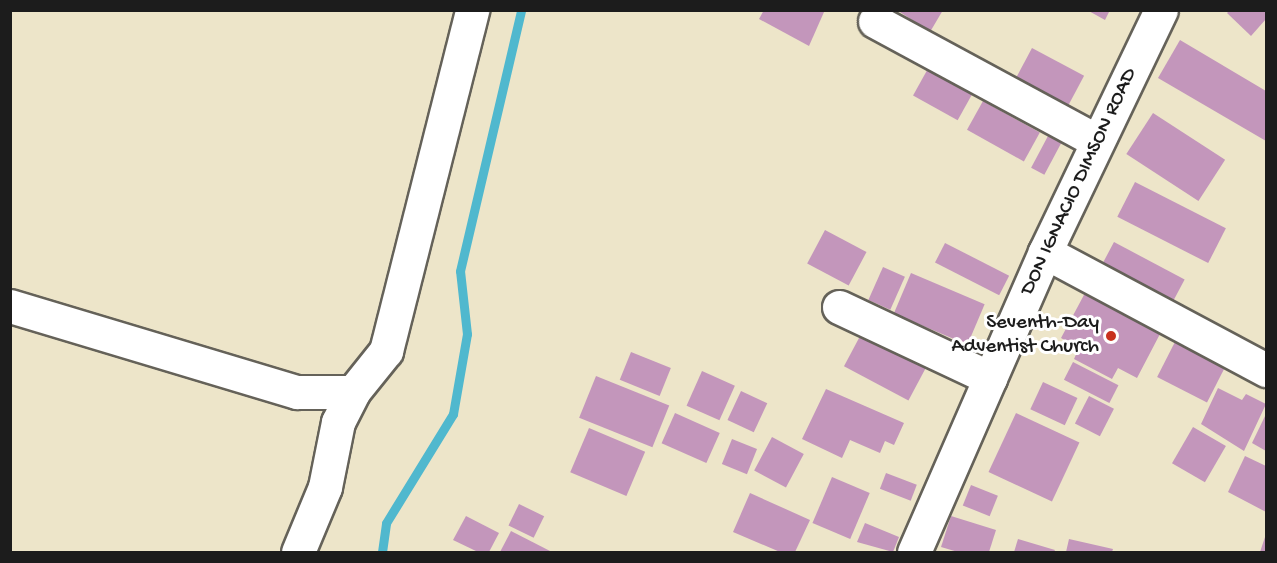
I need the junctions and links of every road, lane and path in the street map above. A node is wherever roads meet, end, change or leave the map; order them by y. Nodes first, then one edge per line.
1 (472, 10) edge
2 (1161, 10) edge
3 (875, 21) dead end
4 (1097, 141) junction
5 (1045, 252) junction
6 (10, 306) edge
7 (838, 307) dead end
8 (1266, 370) edge
9 (990, 378) junction
10 (353, 392) junction
11 (298, 552) edge
12 (914, 552) edge

1 - 10 street
2 - 4 street, DON IGNACIO DIMSON ROAD
3 - 4 street
4 - 5 street, DON IGNACIO DIMSON ROAD
5 - 8 street
5 - 9 street, DON IGNACIO DIMSON ROAD
6 - 10 street
7 - 9 street
9 - 12 street, DON IGNACIO DIMSON ROAD
10 - 11 street

